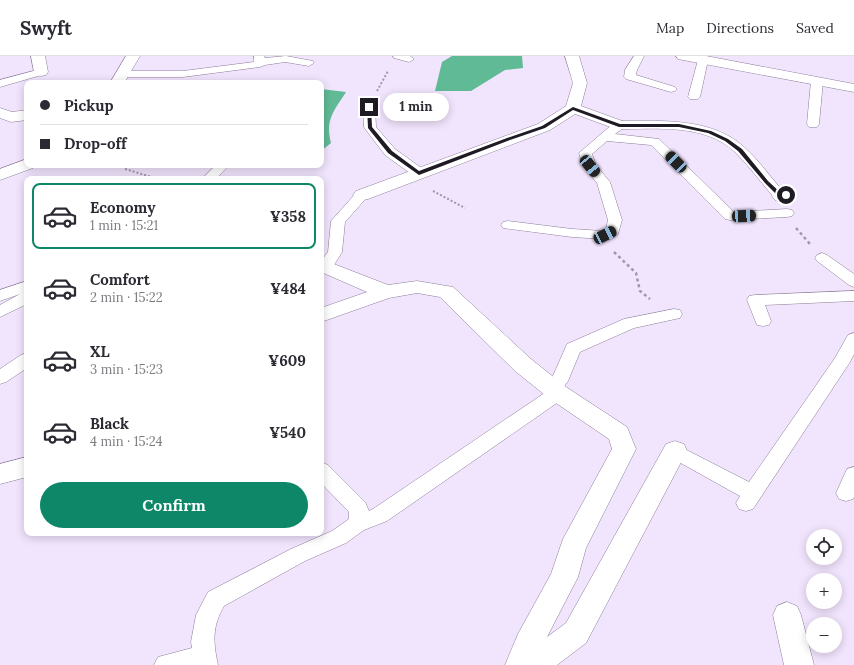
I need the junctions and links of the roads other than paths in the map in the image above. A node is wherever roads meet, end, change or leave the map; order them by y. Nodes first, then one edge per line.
1 (38, 56) edge
2 (133, 56) edge
3 (572, 56) edge
4 (639, 56) edge
5 (683, 56) edge
6 (701, 58) edge
7 (259, 59) edge
8 (309, 63) dead end
9 (757, 63) edge
10 (41, 72) joint
11 (120, 78) edge
12 (817, 81) junction
13 (0, 84) edge
14 (854, 88) edge
15 (671, 89) dead end
16 (694, 97) dead end
17 (369, 107) dead end
18 (573, 108) junction
19 (0, 113) edge
20 (24, 116) edge
21 (813, 124) dead end
22 (619, 125) junction
23 (604, 137) junction
24 (24, 165) edge
25 (220, 168) edge
26 (0, 175) edge
27 (413, 175) junction
28 (212, 176) edge
29 (362, 195) joint
30 (783, 196) dead end
31 (787, 213) road end
32 (508, 225) dead end
33 (822, 258) road end
34 (324, 266) edge
35 (854, 282) edge
36 (24, 291) edge
37 (24, 292) edge
38 (386, 292) junction
39 (0, 296) edge
40 (854, 296) edge
41 (0, 312) edge
42 (324, 314) edge
43 (674, 314) dead end
44 (763, 321) dead end
45 (854, 339) edge
46 (24, 361) edge
47 (848, 364) edge
48 (0, 378) edge
49 (555, 391) junction
50 (675, 451) joint
51 (24, 468) edge
52 (324, 473) edge
53 (0, 474) edge
54 (854, 476) edge
55 (846, 493) dead end
56 (357, 524) junction
57 (787, 615) dead end
58 (205, 660) edge
59 (166, 665) edge
60 (520, 665) edge
61 (533, 665) edge
62 (799, 665) edge

1 - 10 street
2 - 11 street
3 - 18 street
4 - 15 lane
5 - 6 street
6 - 9 street
6 - 16 lane
7 - 8 lane
7 - 11 lane
9 - 12 street
10 - 13 lane
12 - 14 street
12 - 21 lane
17 - 27 lane
18 - 22 street
18 - 27 street
19 - 20 street
22 - 23 lane
22 - 30 lane
23 - 31 lane
23 - 32 lane
24 - 26 street
25 - 28 lane
27 - 29 street
29 - 34 lane
33 - 35 lane
34 - 38 street
36 - 39 lane
37 - 41 lane
38 - 42 street
38 - 49 street
40 - 44 lane
43 - 49 lane
45 - 47 lane
46 - 48 lane
47 - 50 lane
49 - 56 lane
49 - 60 street
50 - 61 street
51 - 53 street
52 - 56 lane
54 - 55 lane
56 - 58 lane
57 - 62 street
58 - 59 lane

